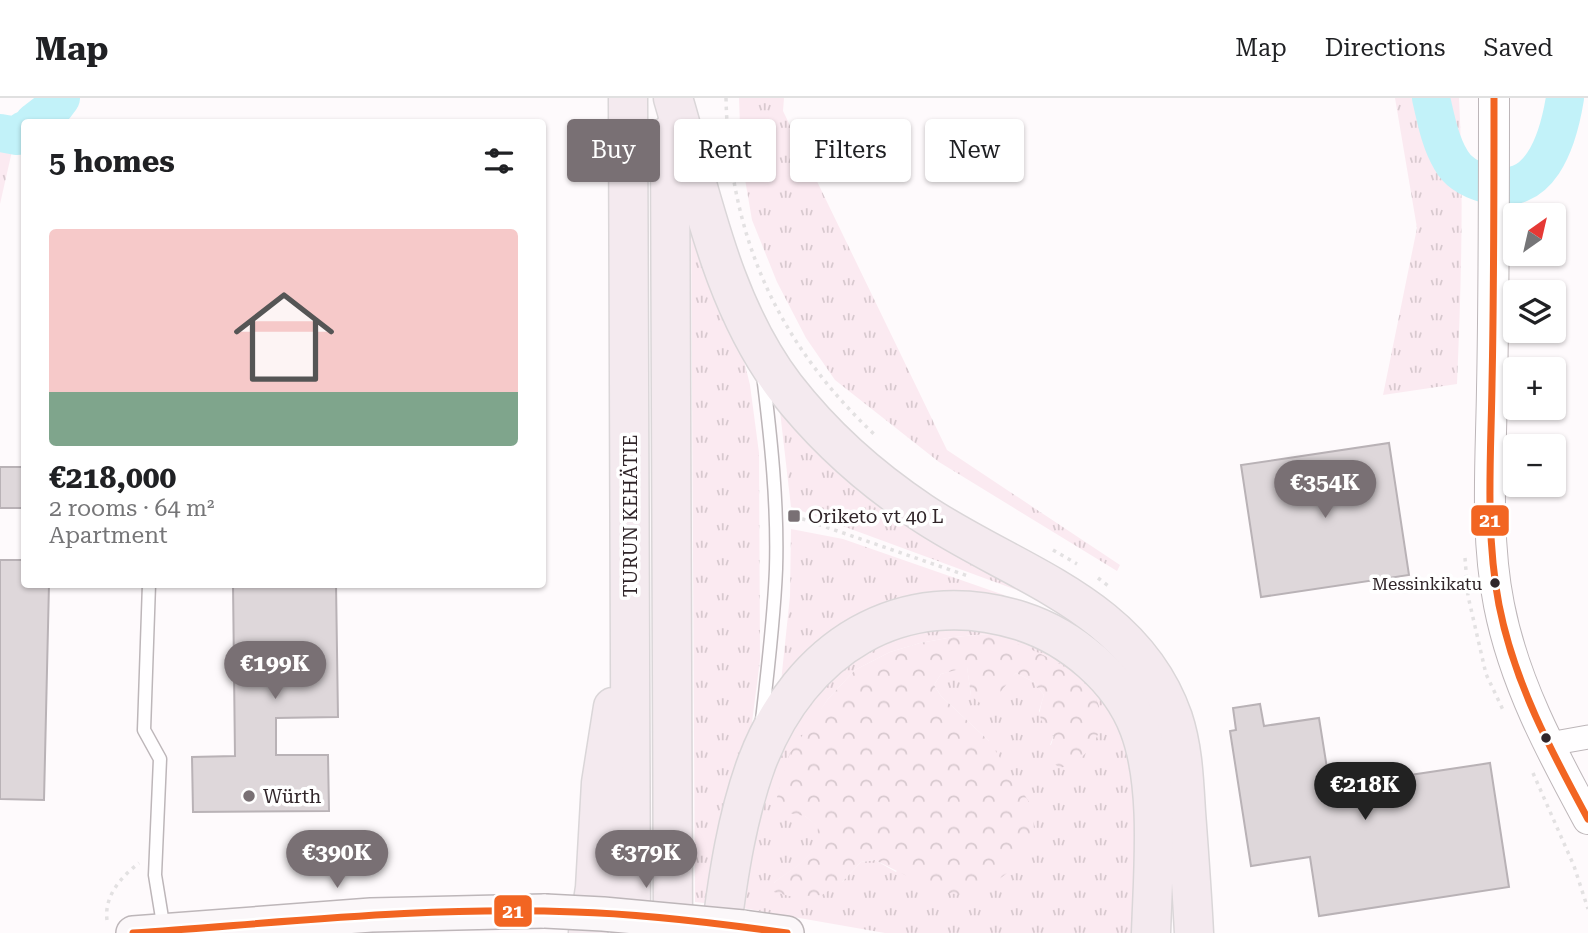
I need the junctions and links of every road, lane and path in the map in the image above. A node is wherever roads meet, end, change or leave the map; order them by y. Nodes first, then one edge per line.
1 (628, 98) edge
2 (671, 98) edge
3 (1494, 98) edge
4 (757, 343) junction
5 (794, 516) dead end
6 (972, 577) dead end
7 (149, 588) edge
8 (630, 591) junction
9 (1588, 737) edge
10 (1549, 744) junction
11 (757, 762) junction
12 (1588, 819) edge
13 (155, 852) junction
14 (147, 930) edge
15 (732, 930) edge
16 (588, 933) edge
17 (631, 933) edge
18 (673, 933) edge
19 (787, 933) edge
20 (1151, 933) edge
21 (1194, 933) edge

1 - 8 highway, TURUN KEHÄTIE
2 - 4 highway
2 - 18 highway
3 - 10 street
4 - 11 lane
4 - 21 highway
5 - 6 path
7 - 13 lane
8 - 16 highway
8 - 17 highway, TURUN KEHÄTIE
9 - 10 street
10 - 12 street
11 - 15 highway
11 - 20 highway
13 - 14 lane
13 - 14 path
14 - 15 main road, bridge
15 - 19 main road

